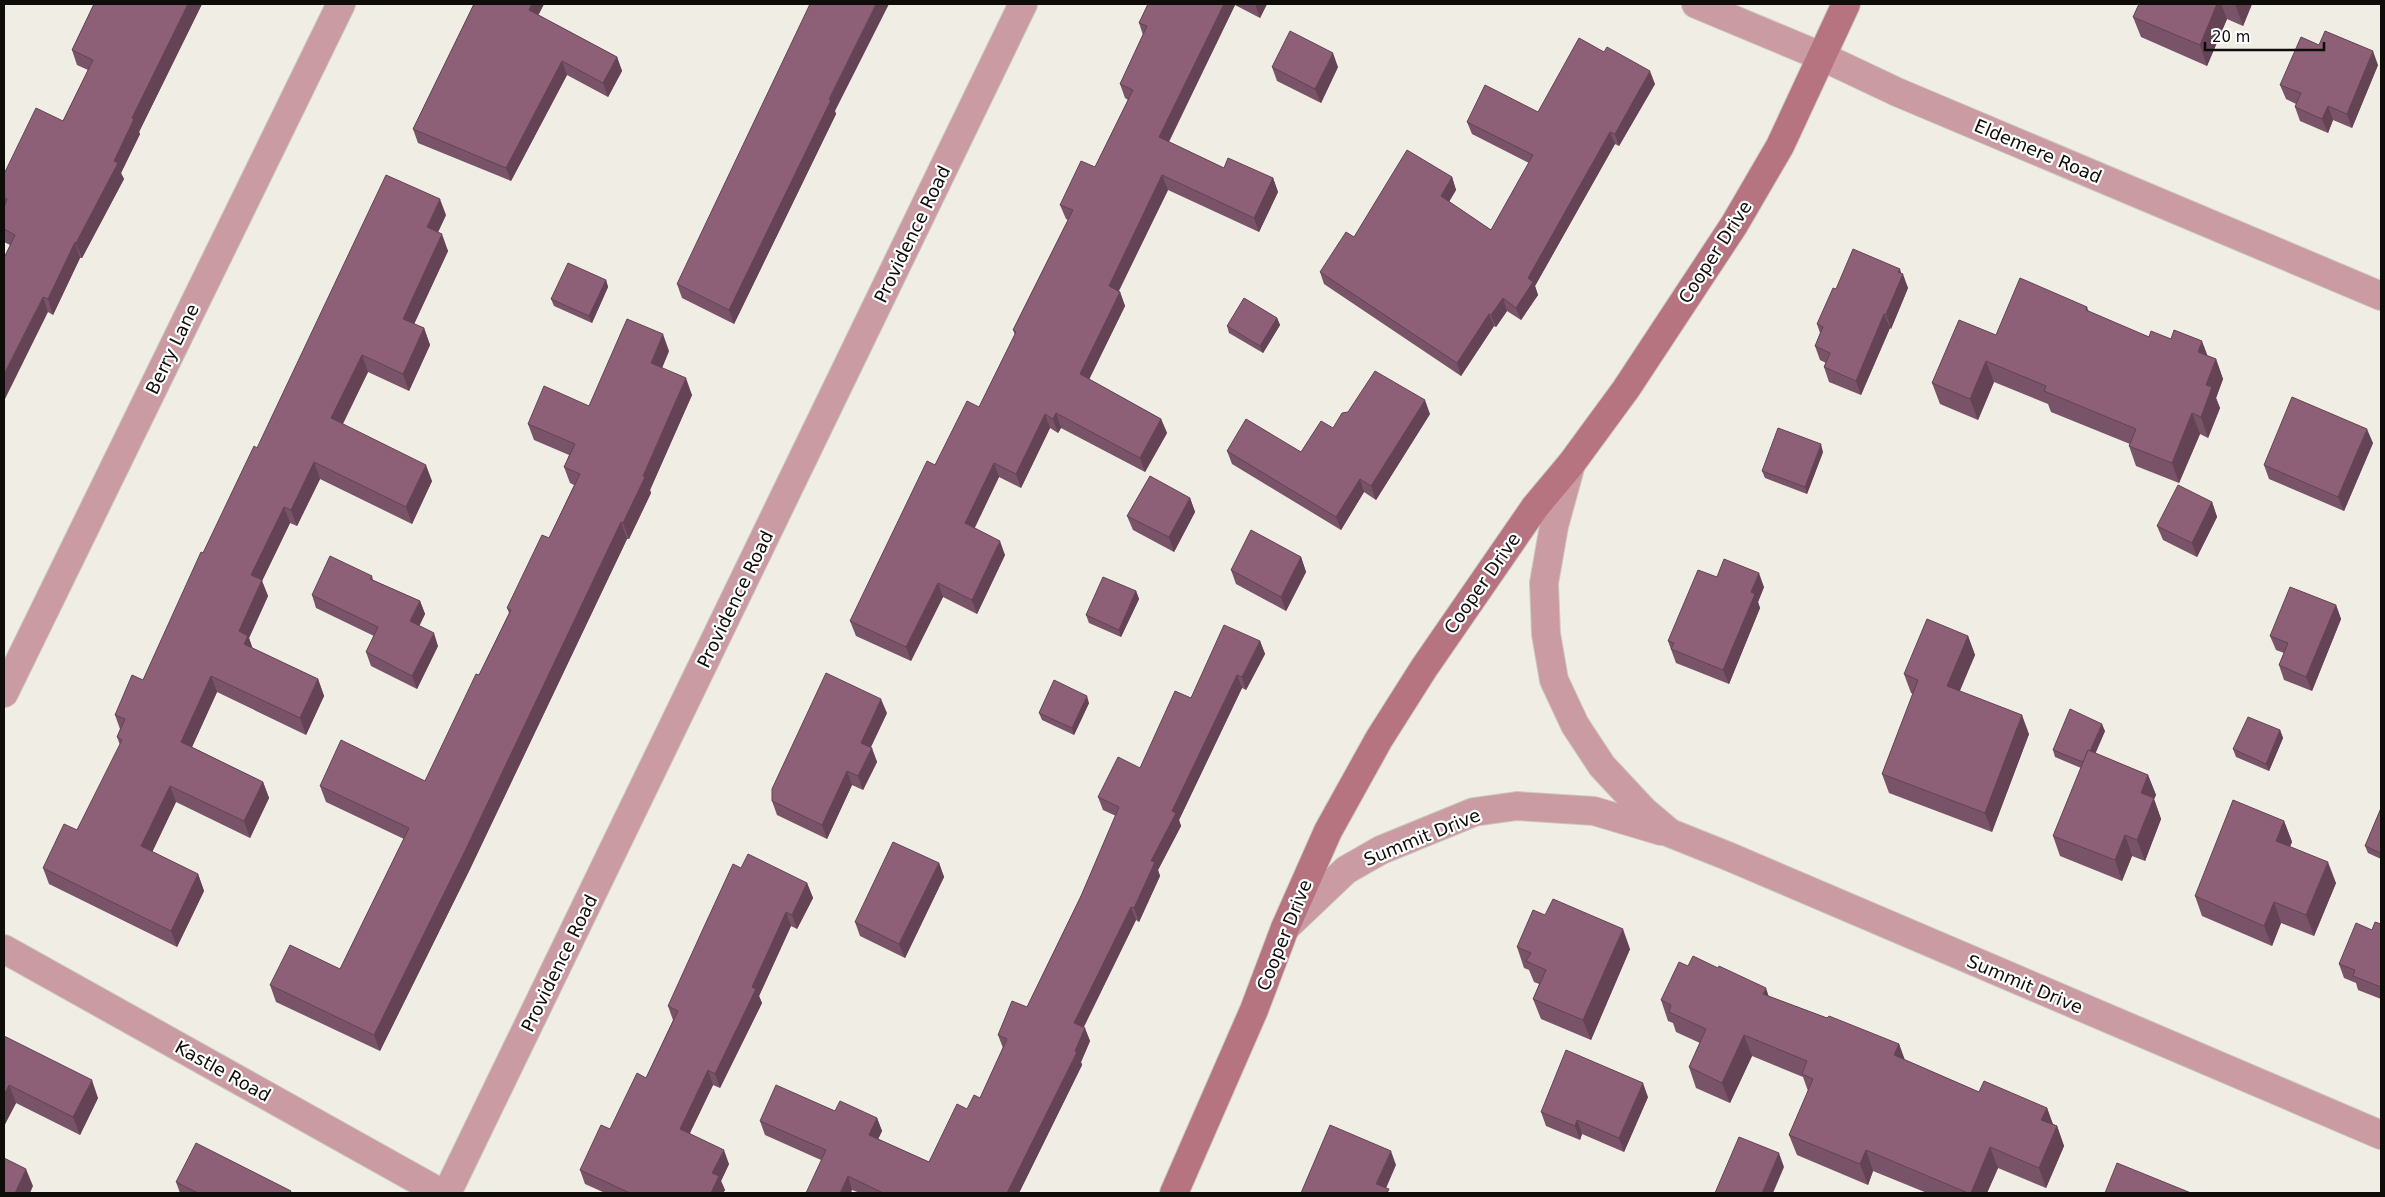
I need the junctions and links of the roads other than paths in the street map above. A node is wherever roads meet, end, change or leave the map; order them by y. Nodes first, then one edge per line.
1 (341, 4) edge
2 (1024, 4) edge
3 (1696, 4) edge
4 (1846, 4) edge
5 (1823, 57) junction
6 (2381, 296) edge
7 (1571, 464) junction
8 (4, 693) edge
9 (1670, 833) junction
10 (1285, 928) junction
11 (4, 949) edge
12 (2381, 1135) edge
13 (441, 1193) edge
14 (447, 1193) edge
15 (1174, 1193) edge

1 - 8 street, Berry Lane
2 - 14 street, Providence Road
3 - 5 street, Eldemere Road
4 - 5 main road, Cooper Drive
5 - 6 street, Eldemere Road
5 - 7 main road, Cooper Drive
7 - 9 street, Summit Drive
7 - 10 main road, Cooper Drive
9 - 10 street, Summit Drive
9 - 12 street, Summit Drive
10 - 15 main road, Cooper Drive
11 - 13 street, Kastle Road

